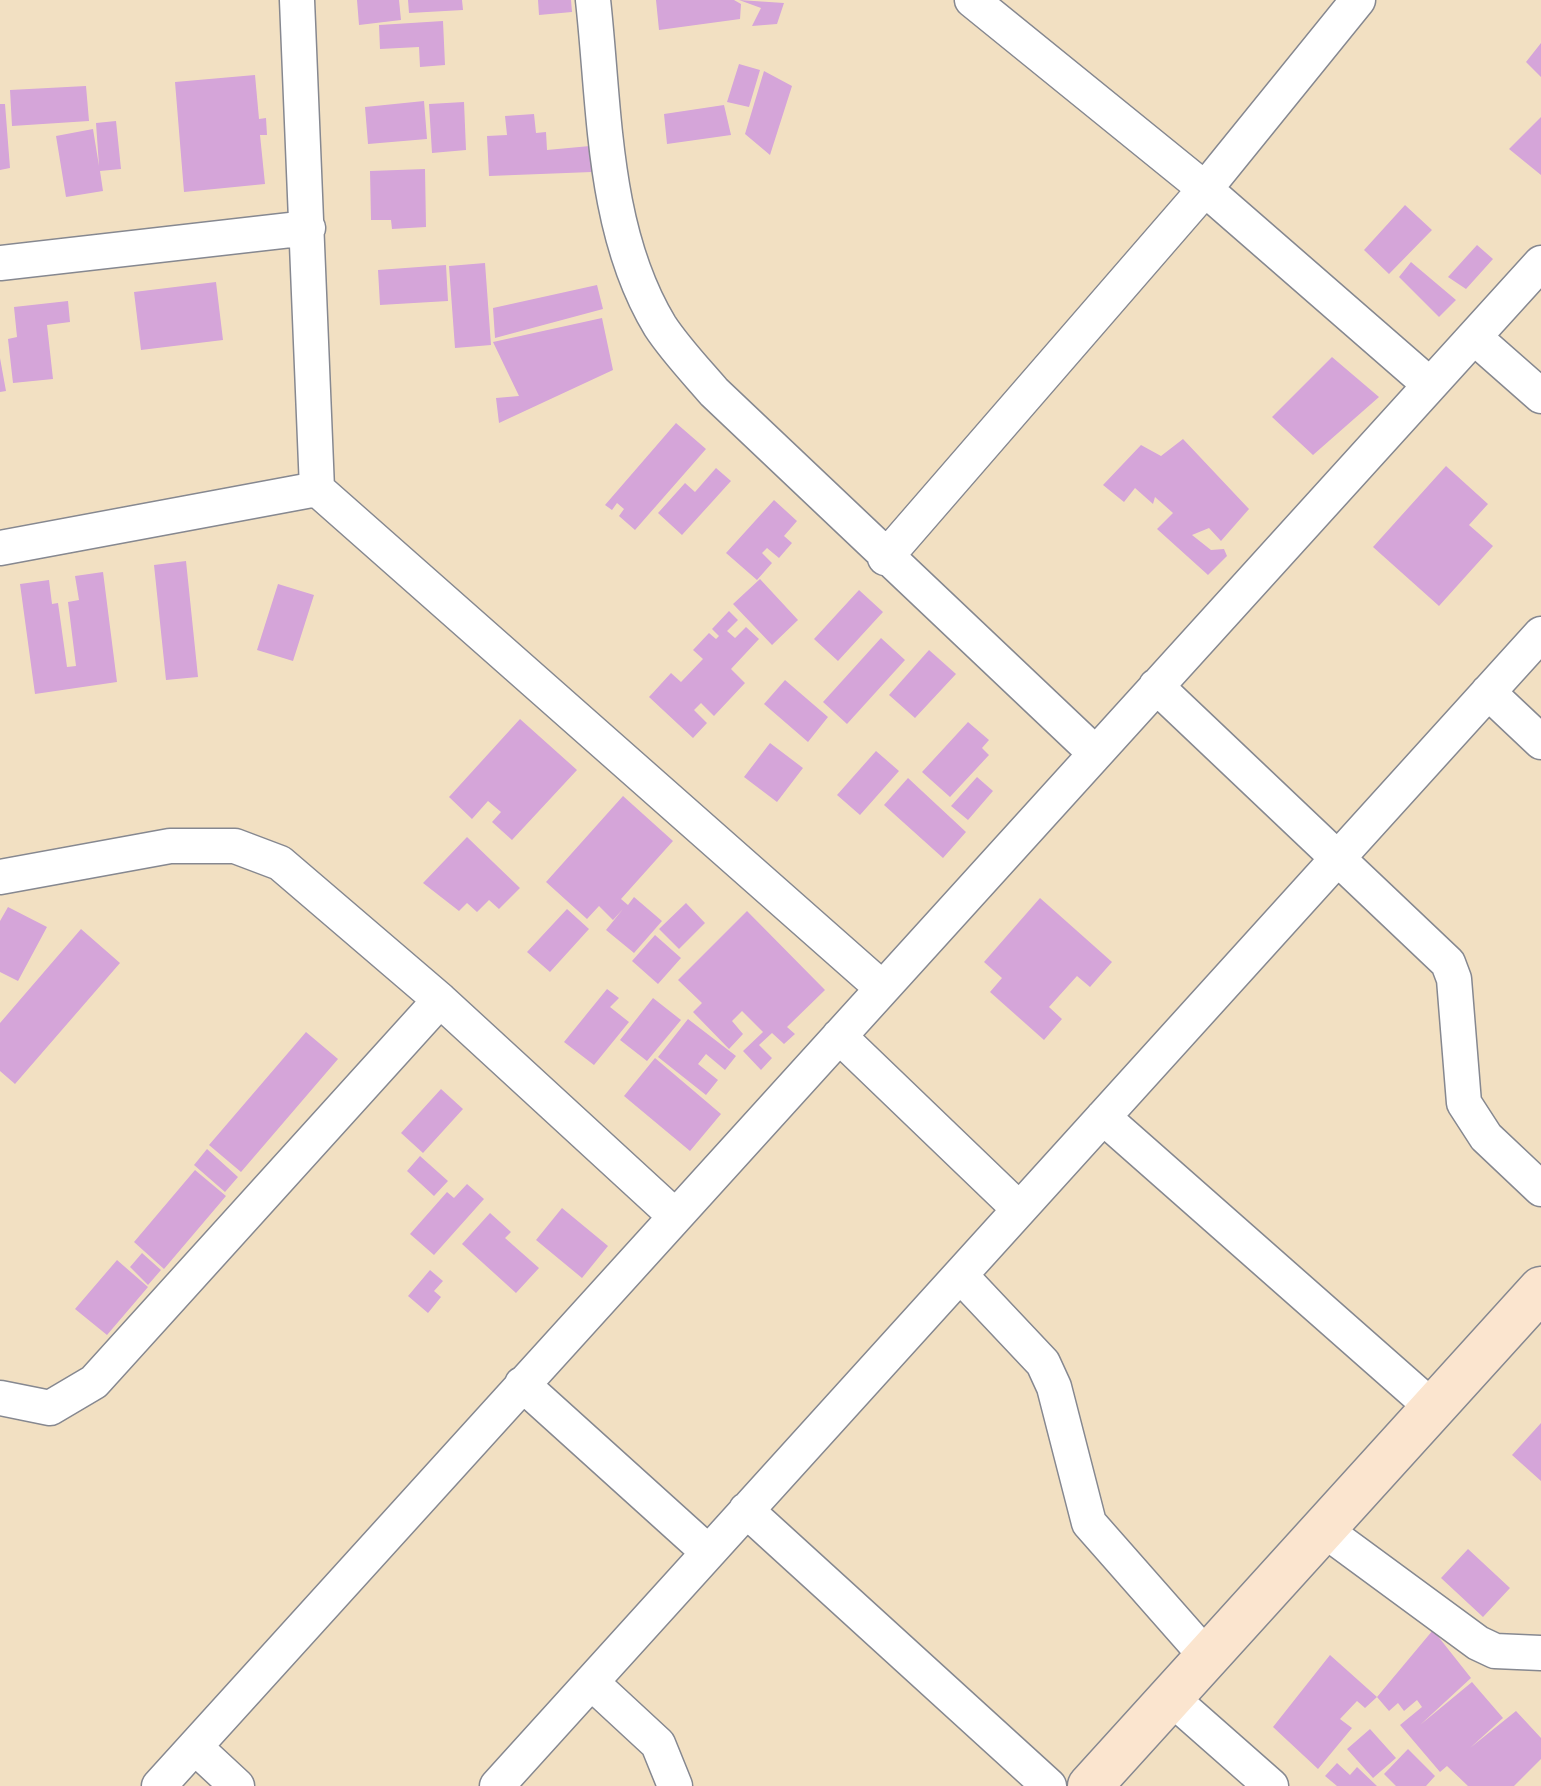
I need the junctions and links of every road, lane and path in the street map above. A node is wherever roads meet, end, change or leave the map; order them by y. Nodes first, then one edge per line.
1 (297, 0) edge
2 (593, 0) edge
3 (972, 0) edge
4 (1358, 0) edge
5 (1205, 189) junction
6 (308, 228) junction
7 (0, 263) edge
8 (1541, 263) edge
9 (1474, 337) junction
10 (1430, 385) junction
11 (1541, 396) edge
12 (317, 489) junction
13 (0, 548) edge
14 (885, 558) junction
15 (1541, 634) edge
16 (1156, 686) junction
17 (1488, 692) junction
18 (1541, 742) edge
19 (1095, 753) junction
20 (1337, 856) junction
21 (0, 877) edge
22 (882, 988) junction
23 (440, 1000) junction
24 (839, 1036) junction
25 (1103, 1117) junction
26 (1541, 1189) edge
27 (1019, 1209) junction
28 (675, 1216) junction
29 (960, 1275) junction
30 (1541, 1289) edge
31 (522, 1384) junction
32 (0, 1398) edge
33 (1433, 1408) junction
34 (746, 1510) junction
35 (1323, 1529) junction
36 (708, 1552) junction
37 (1541, 1653) edge
38 (1207, 1657) junction
39 (591, 1682) junction
40 (1170, 1697) junction
41 (195, 1747) junction
42 (159, 1786) edge
43 (237, 1786) edge
44 (497, 1786) edge
45 (675, 1786) edge
46 (1049, 1786) edge
47 (1090, 1786) edge
48 (1271, 1786) edge

1 - 6 street
2 - 14 street
3 - 5 street
4 - 5 street
5 - 10 street
5 - 14 street
6 - 7 street
6 - 12 street
8 - 9 street
9 - 10 street
9 - 11 street
10 - 16 street
12 - 13 street
12 - 22 street
14 - 19 street
15 - 17 street
16 - 19 street
16 - 20 street
17 - 18 street
17 - 20 street
19 - 22 street
20 - 25 street
20 - 26 street
21 - 23 street
22 - 24 street
23 - 28 street
23 - 32 street
24 - 27 street
24 - 28 street
25 - 27 street
25 - 33 street
27 - 29 street
28 - 31 street
29 - 34 street
29 - 38 street
30 - 33 main road
31 - 36 street
31 - 41 street
33 - 35 main road
34 - 36 street
34 - 46 street
35 - 37 street
35 - 38 main road
36 - 39 street
38 - 40 main road
39 - 44 street
39 - 45 street
40 - 47 main road
40 - 48 street
41 - 42 street
41 - 43 street

